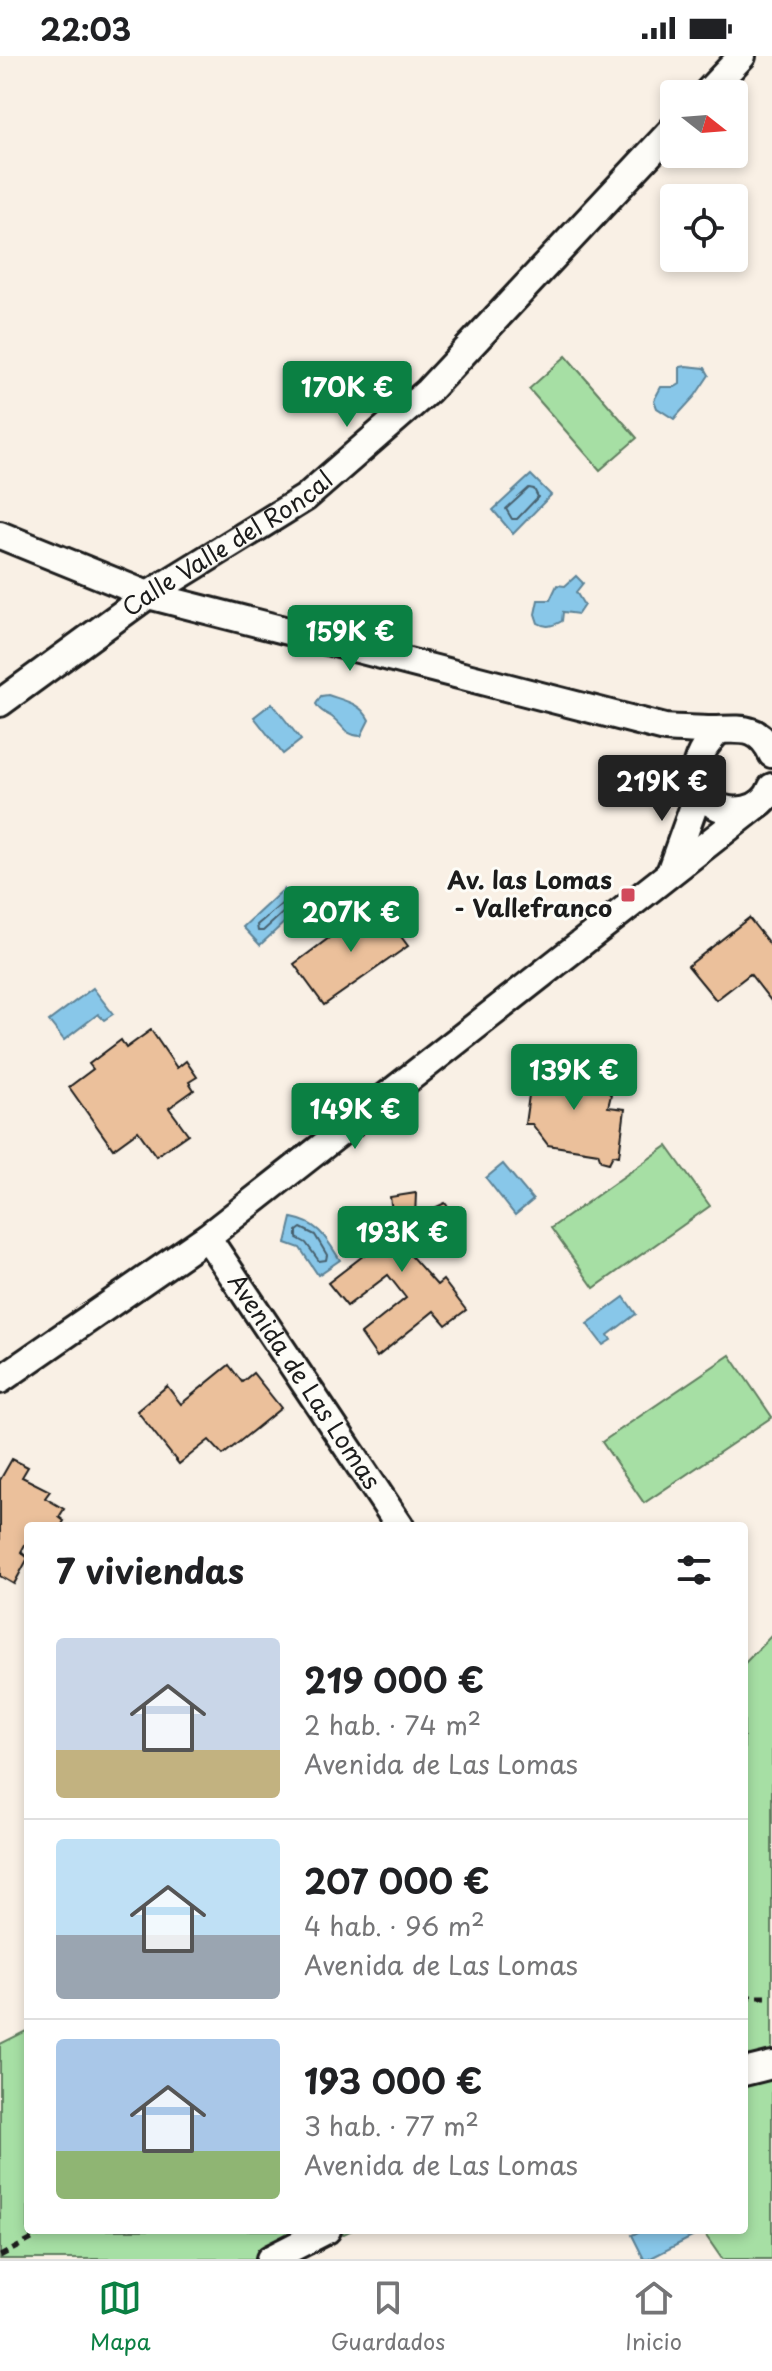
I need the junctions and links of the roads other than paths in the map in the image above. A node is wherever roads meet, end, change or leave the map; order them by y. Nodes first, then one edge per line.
1 (742, 56) edge
2 (719, 80) edge
3 (660, 143) edge
4 (0, 535) edge
5 (148, 595) junction
6 (0, 703) edge
7 (719, 730) junction
8 (767, 740) edge
9 (699, 792) junction
10 (768, 795) edge
11 (671, 870) junction
12 (207, 1237) junction
13 (0, 1380) edge
14 (397, 1522) edge
15 (772, 2065) edge
16 (748, 2071) edge
17 (319, 2234) edge
18 (270, 2259) edge

1 - 2 street
3 - 5 street, Calle Valle del Roncal
4 - 5 street
5 - 6 street, Calle Valle del Roncal
5 - 7 street
7 - 8 street
7 - 9 street
9 - 10 street
9 - 11 street
10 - 11 street
11 - 12 street
12 - 13 street
12 - 14 street, Avenida de Las Lomas
15 - 16 street
17 - 18 street

